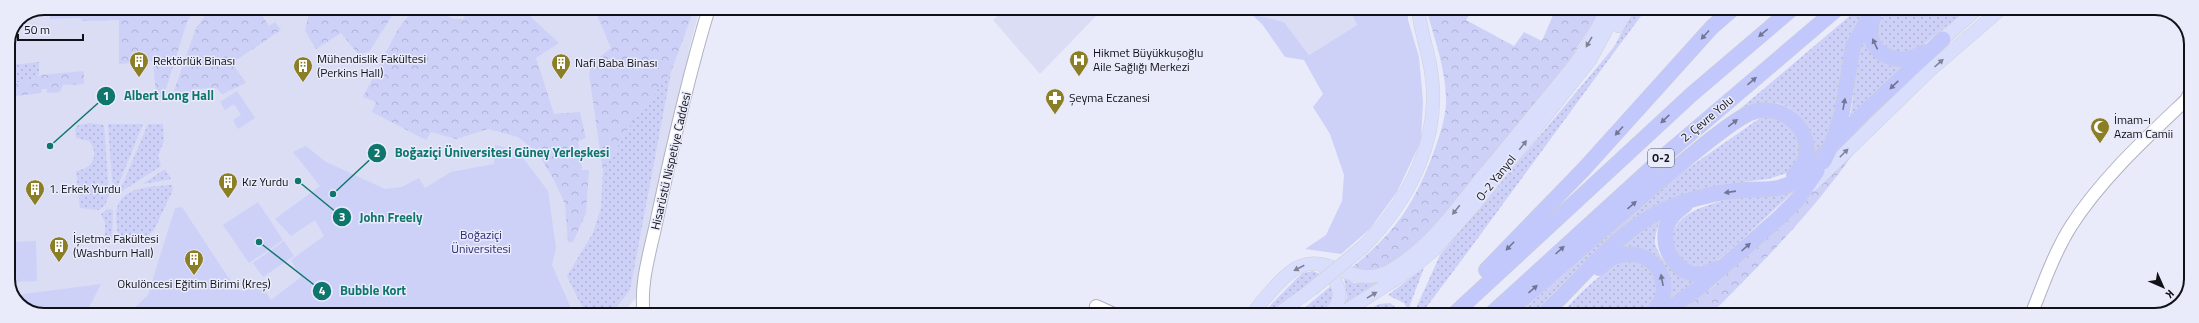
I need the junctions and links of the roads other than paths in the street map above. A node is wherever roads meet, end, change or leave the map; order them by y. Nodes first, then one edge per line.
1 (707, 15) edge
2 (1419, 15) edge
3 (1604, 15) edge
4 (1614, 15) edge
5 (1624, 15) edge
6 (1726, 15) edge
7 (1785, 15) edge
8 (1830, 15) edge
9 (1872, 15) edge
10 (1874, 15) edge
11 (1970, 15) edge
12 (1994, 15) edge
13 (1943, 39) junction
14 (1590, 60) junction
15 (2184, 102) edge
16 (1757, 190) junction
17 (1704, 197) junction
18 (1797, 200) junction
19 (1323, 266) junction
20 (1724, 266) junction
21 (1312, 290) junction
22 (1096, 306) dead end
23 (643, 308) edge
24 (1100, 308) edge
25 (1257, 308) edge
26 (1287, 308) edge
27 (1296, 308) edge
28 (1335, 308) edge
29 (1349, 308) edge
30 (1449, 308) edge
31 (1461, 308) edge
32 (1498, 308) edge
33 (1512, 308) edge
34 (1550, 308) edge
35 (1551, 308) edge
36 (1656, 308) edge
37 (1671, 308) edge
38 (2034, 308) edge

1 - 23 main road, Hisarüstü Nispetiye Caddesi
2 - 21 main road, bridge
3 -> 19 main road
4 - 14 main road, O-2 Yanyol
5 - 14 main road
6 -> 30 highway
7 -> 31 highway, O-2
32 -> 8 highway, 2. Çevre Yolu / O-2
18 -> 9 highway, bridge
13 -> 10 highway
11 - 13 main road
18 -> 12 main road
13 -> 16 highway
29 -> 14 main road, O-2 Yanyol
15 - 38 main road
16 -> 17 highway
33 -> 16 highway
17 - 20 highway
17 - 34 highway
20 -> 18 highway
19 -> 25 main road
19 - 28 main road
20 - 37 highway
21 - 26 main road
21 - 27 main road
22 - 24 main road
36 -> 35 highway

